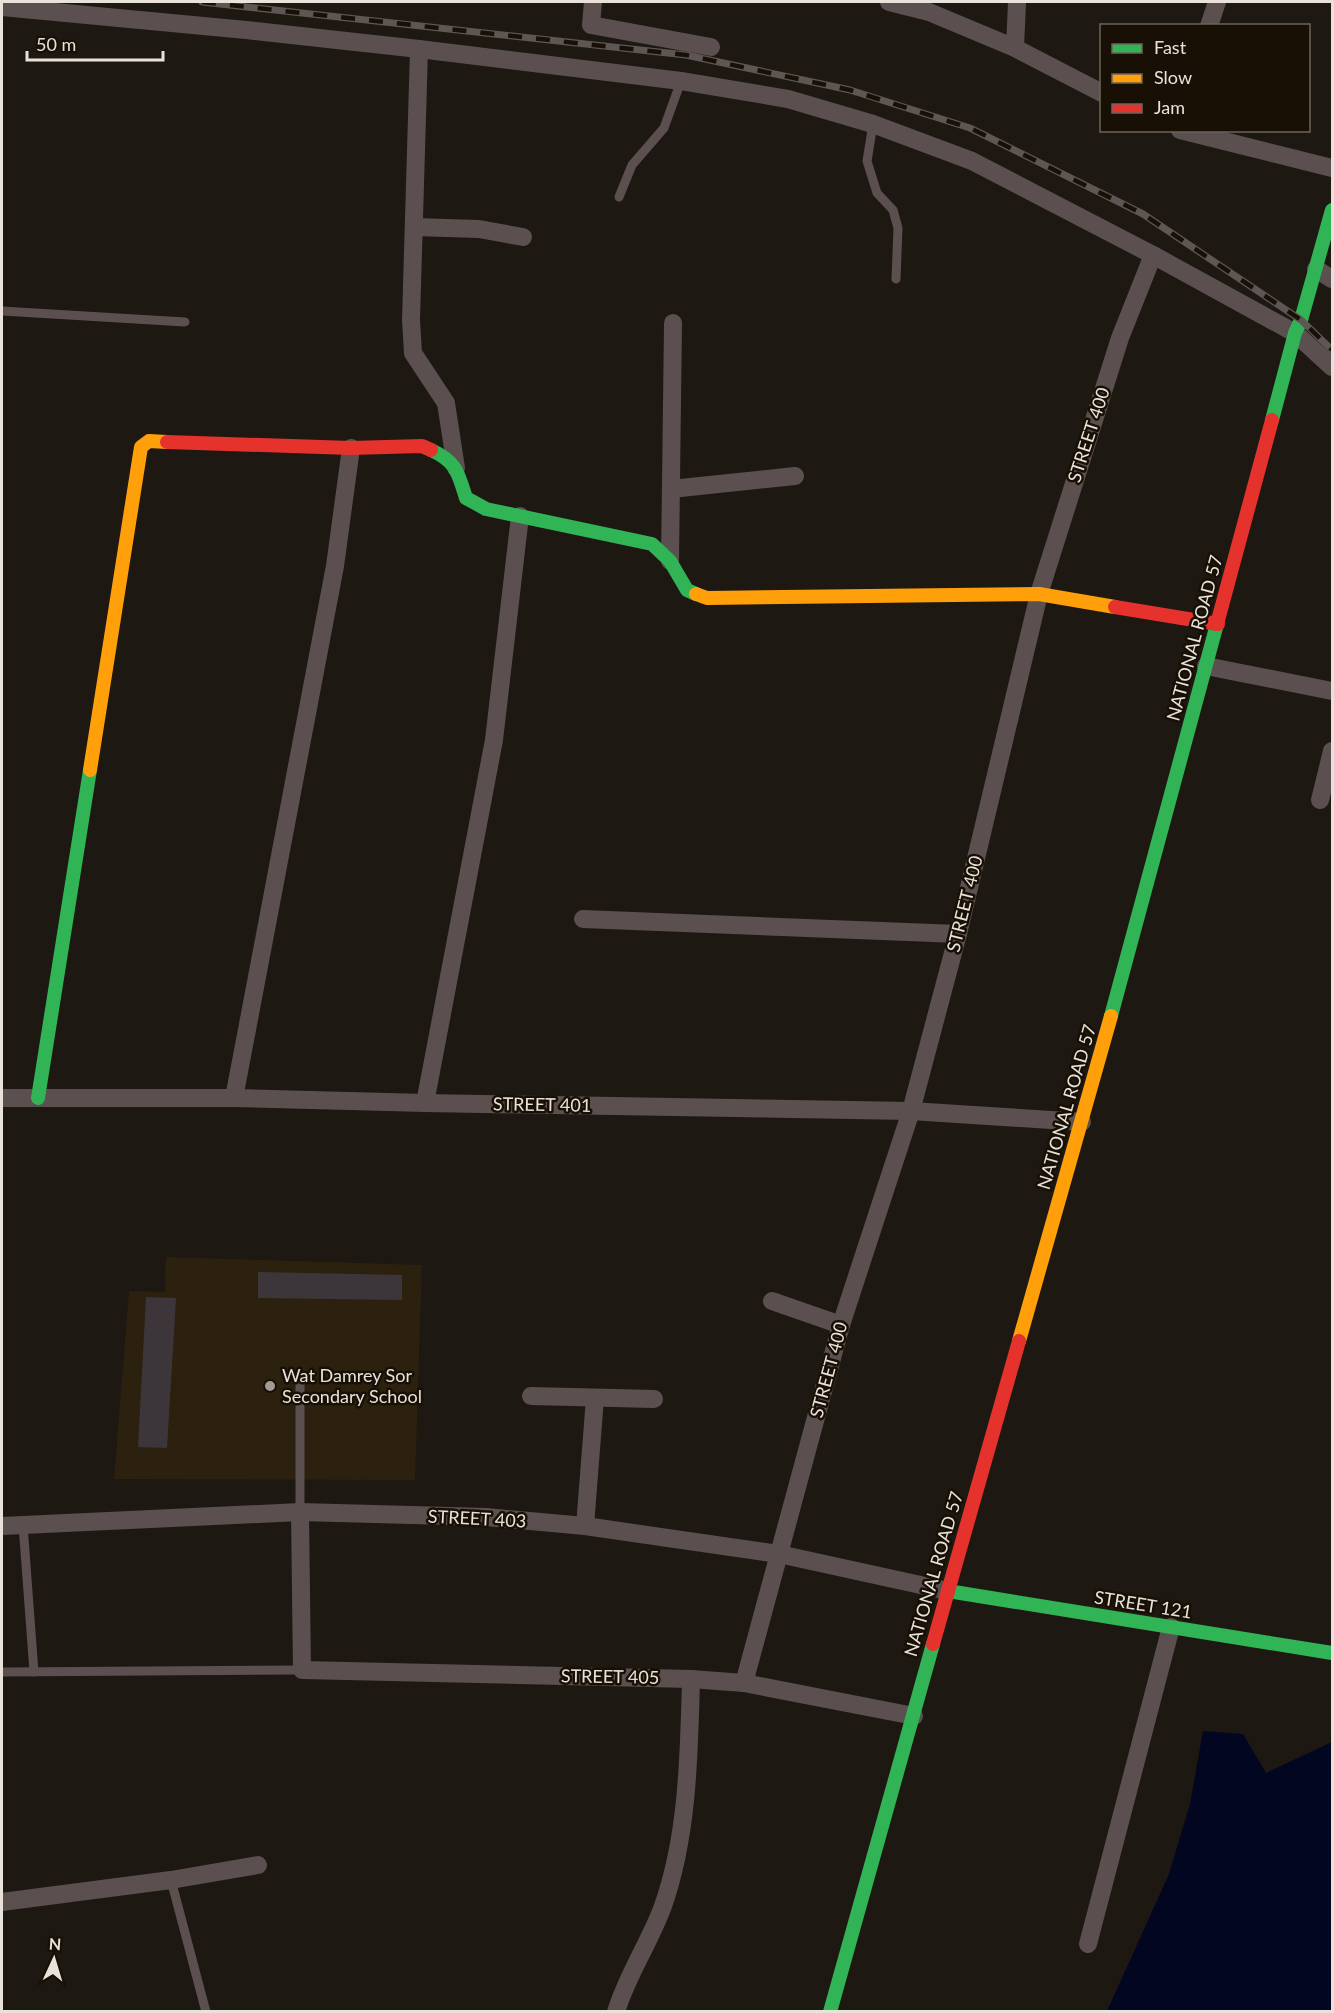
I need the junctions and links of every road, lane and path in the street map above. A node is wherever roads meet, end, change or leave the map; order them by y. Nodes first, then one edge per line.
1 (593, 2) edge
2 (889, 2) edge
3 (1017, 2) edge
4 (1217, 2) edge
5 (2, 7) edge
6 (1210, 24) edge
7 (711, 47) dead end
8 (1014, 48) junction
9 (419, 50) junction
10 (681, 81) junction
11 (1100, 92) edge
12 (873, 124) junction
13 (1187, 132) edge
14 (1332, 168) edge
15 (619, 198) dead end
16 (1332, 210) edge
17 (414, 227) junction
18 (523, 237) dead end
19 (1153, 255) junction
20 (1316, 269) junction
21 (896, 279) dead end
22 (1332, 279) edge
23 (2, 311) edge
24 (186, 322) dead end
25 (674, 323) dead end
26 (1295, 333) junction
27 (1332, 367) edge
28 (351, 448) junction
29 (456, 468) junction
30 (795, 476) dead end
31 (671, 489) junction
32 (520, 516) junction
33 (670, 561) junction
34 (1039, 594) junction
35 (1218, 624) junction
36 (1206, 666) junction
37 (1332, 691) edge
38 (1332, 752) edge
39 (1320, 800) dead end
40 (583, 919) dead end
41 (958, 934) junction
42 (2, 1098) edge
43 (38, 1098) junction
44 (234, 1098) junction
45 (425, 1103) junction
46 (911, 1111) junction
47 (1082, 1122) junction
48 (772, 1301) dead end
49 (841, 1325) junction
50 (300, 1385) dead end
51 (531, 1396) dead end
52 (595, 1398) junction
53 (654, 1399) dead end
54 (300, 1512) junction
55 (23, 1525) junction
56 (2, 1526) edge
57 (585, 1526) junction
58 (779, 1554) junction
59 (948, 1591) junction
60 (1171, 1628) junction
61 (1332, 1653) edge
62 (302, 1670) junction
63 (2, 1672) edge
64 (34, 1672) junction
65 (691, 1679) junction
66 (744, 1683) junction
67 (914, 1716) junction
68 (258, 1865) dead end
69 (171, 1880) junction
70 (2, 1902) edge
71 (1088, 1944) dead end
72 (206, 2012) edge
73 (616, 2012) edge
74 (830, 2012) edge

1 - 7 street
2 - 8 street
3 - 8 street
4 - 6 street
5 - 9 street
8 - 11 street
9 - 10 street
9 - 17 street
10 - 12 street
10 - 15 lane
12 - 19 street
12 - 21 lane
13 - 14 street
16 - 20 street, NATIONAL ROAD 57
17 - 18 street
17 - 29 street
19 - 26 street
19 - 34 street, STREET 400
20 - 22 street
20 - 26 street, NATIONAL ROAD 57
23 - 24 lane
25 - 31 street
26 - 27 street
26 - 35 street, NATIONAL ROAD 57
28 - 29 street
28 - 43 street
28 - 44 street
29 - 32 street
30 - 31 street
31 - 33 street
32 - 33 street
32 - 45 street
33 - 34 street
34 - 35 street
34 - 41 street, STREET 400
35 - 36 street, NATIONAL ROAD 57
36 - 37 street
36 - 47 street, NATIONAL ROAD 57
38 - 39 street
40 - 41 street
41 - 46 street, STREET 400
42 - 43 street, STREET 401
43 - 44 street, STREET 401
44 - 45 street, STREET 401
45 - 46 street, STREET 401
46 - 47 street, STREET 401
46 - 49 street, STREET 400
47 - 59 street, NATIONAL ROAD 57
48 - 49 street
49 - 58 street, STREET 400
50 - 54 lane
51 - 52 street
52 - 53 street
52 - 57 street
54 - 55 street, STREET 403
54 - 57 street, STREET 403
54 - 62 street
55 - 56 street, STREET 403
55 - 64 lane
57 - 58 street, STREET 403
58 - 59 street, STREET 403
58 - 66 street, STREET 400
59 - 60 street, STREET 121
59 - 67 street, NATIONAL ROAD 57
60 - 61 street, STREET 121
60 - 71 street
62 - 64 lane
62 - 65 street, STREET 405
63 - 64 lane
65 - 66 street, STREET 405
65 - 73 street
66 - 67 street, STREET 405
67 - 74 street, NATIONAL ROAD 57
68 - 69 street
69 - 70 street
69 - 72 lane

